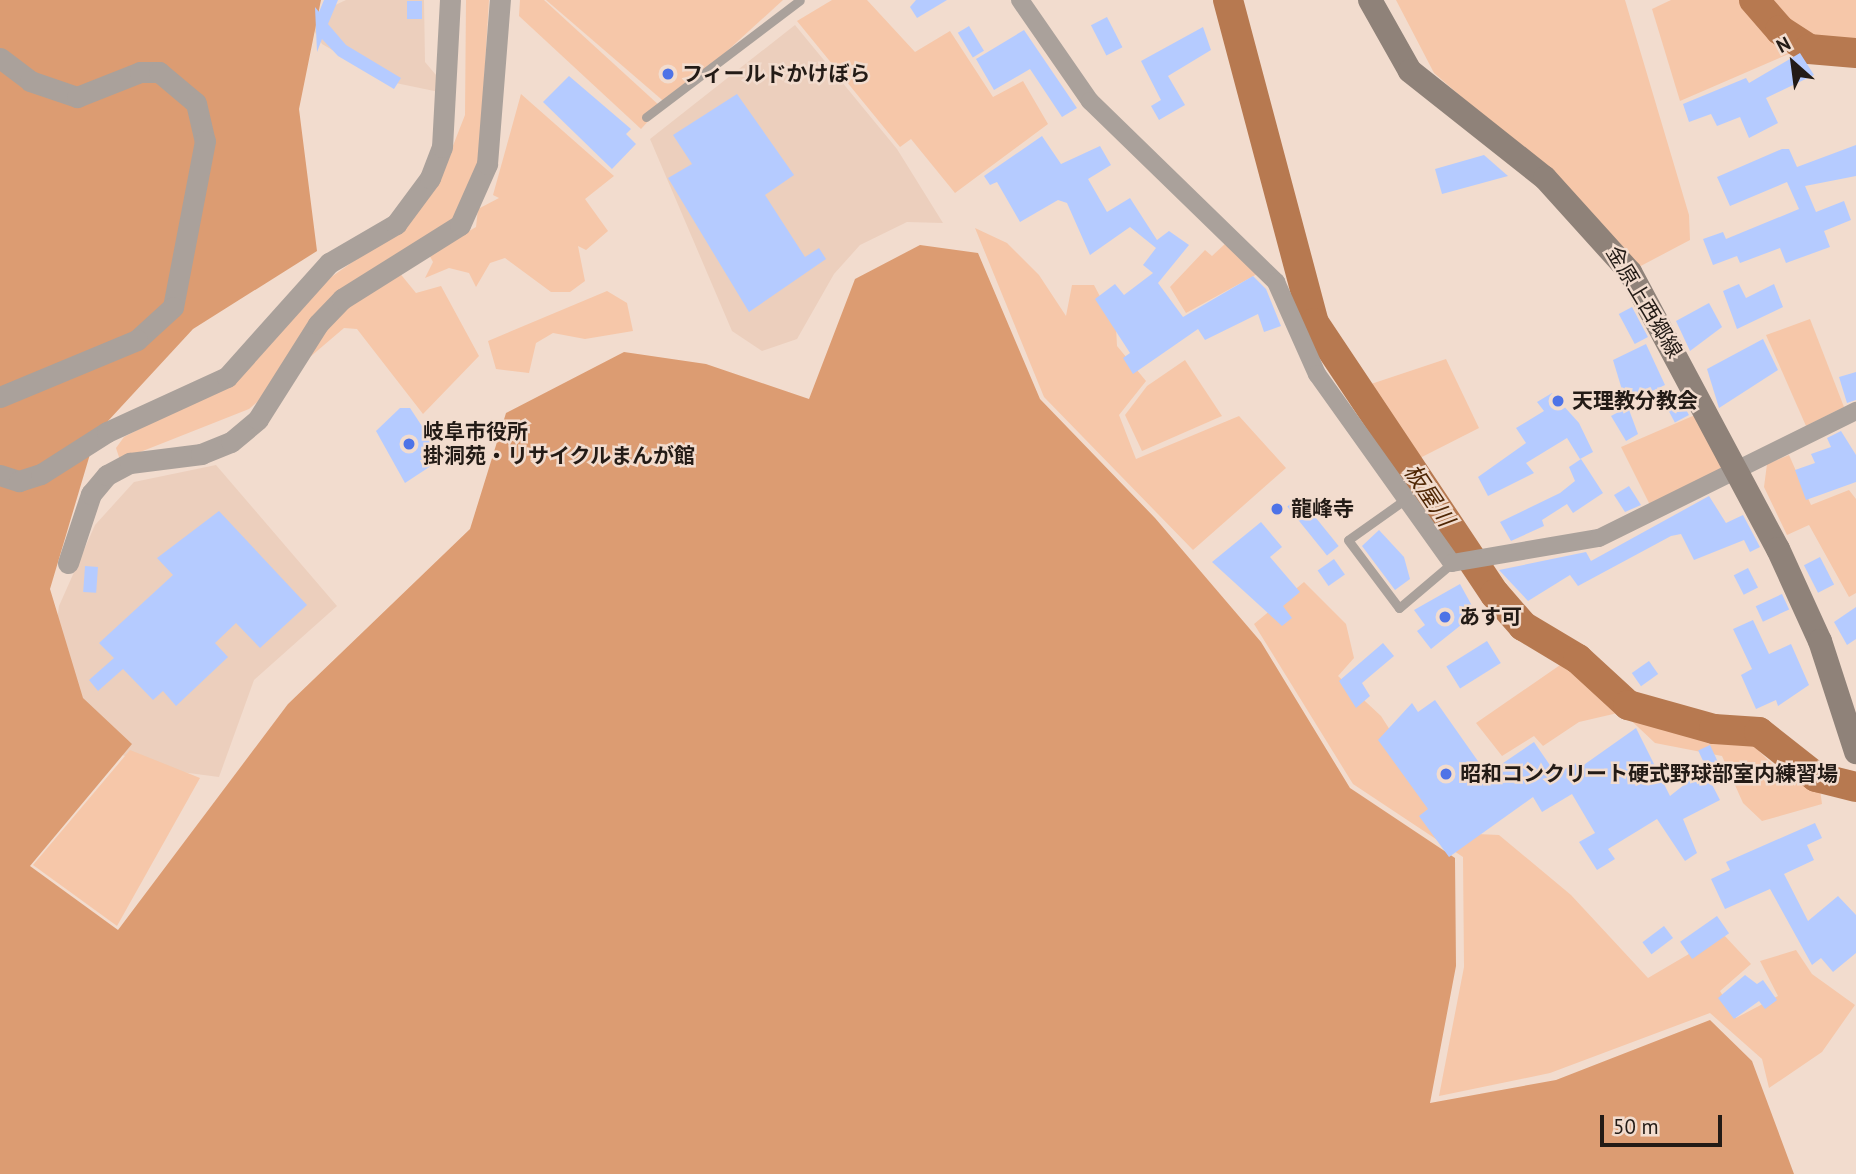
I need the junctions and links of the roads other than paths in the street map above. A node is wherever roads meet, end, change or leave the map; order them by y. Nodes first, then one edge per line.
1 (450, 0) edge
2 (500, 0) edge
3 (800, 0) edge
4 (1020, 0) edge
5 (1370, 0) edge
6 (0, 58) edge
7 (646, 117) dead end
8 (0, 397) edge
9 (1856, 411) edge
10 (1735, 466) junction
11 (0, 475) edge
12 (1403, 501) junction
13 (1456, 561) junction
14 (68, 563) dead end
15 (1856, 752) edge

1 - 11 street
2 - 14 street
3 - 7 lane
4 - 12 street
5 - 10 main road, 金原上西郷線
6 - 8 street
9 - 10 street
10 - 13 street
10 - 15 main road, 金原上西郷線
12 - 13 street
12 - 13 lane

